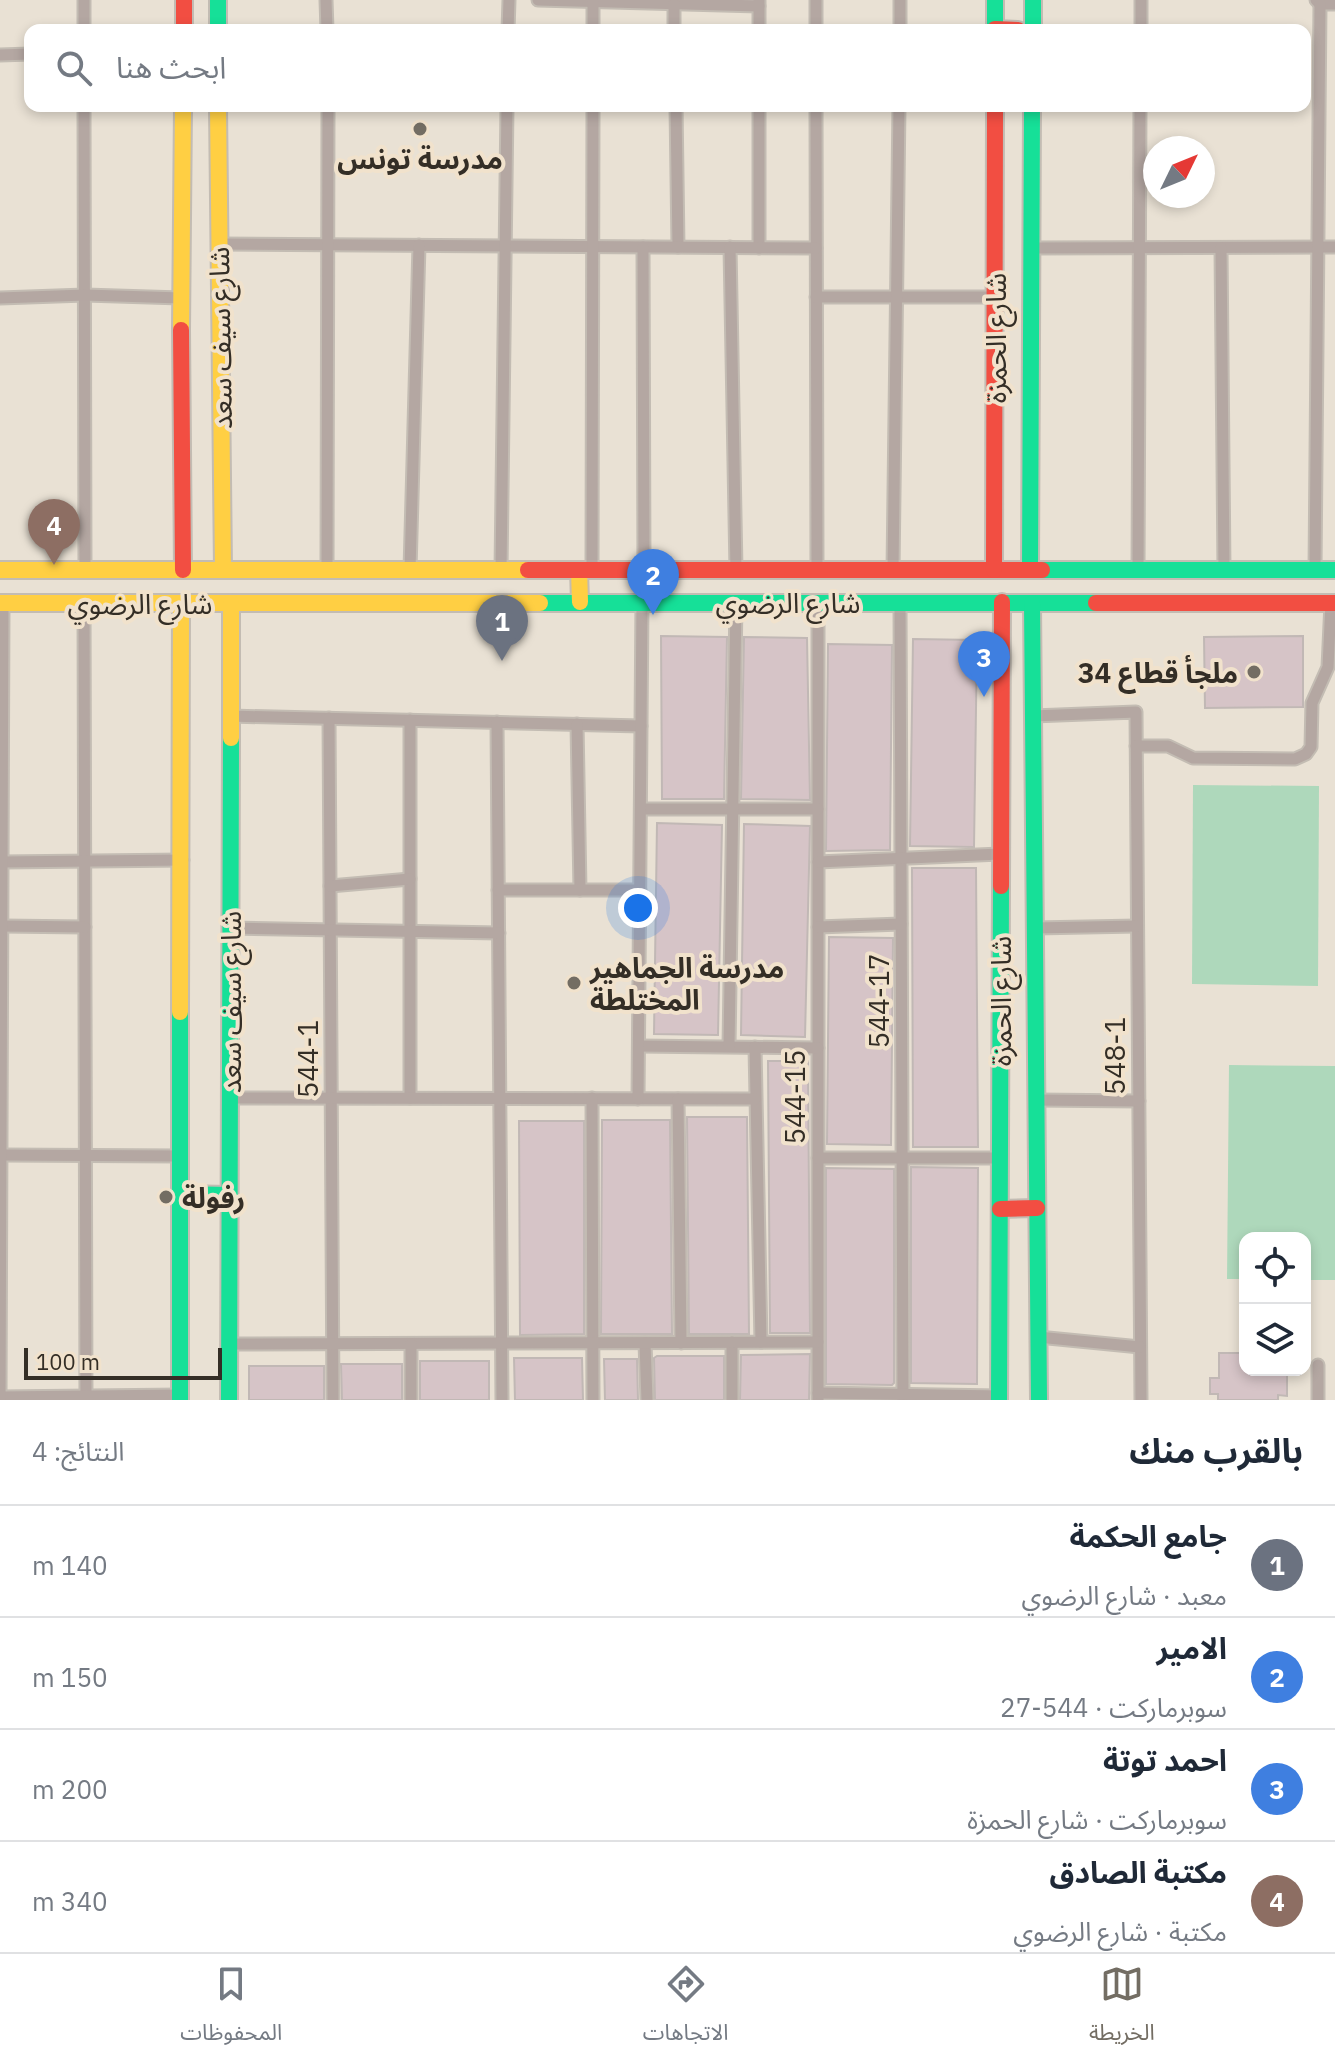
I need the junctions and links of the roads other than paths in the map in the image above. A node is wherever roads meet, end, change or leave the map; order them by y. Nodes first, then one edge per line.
1 (84, 0) edge
2 (184, 0) edge
3 (218, 0) edge
4 (326, 0) edge
5 (509, 0) edge
6 (538, 0) edge
7 (816, 0) edge
8 (900, 0) edge
9 (995, 0) edge
10 (1033, 0) edge
11 (1141, 0) edge
12 (642, 1) edge
13 (593, 2) edge
14 (1318, 2) edge
15 (759, 3) edge
16 (674, 4) junction
17 (1335, 4) edge
18 (84, 24) edge
19 (184, 24) edge
20 (218, 24) edge
21 (327, 24) edge
22 (508, 24) edge
23 (593, 24) edge
24 (674, 24) edge
25 (759, 24) edge
26 (816, 24) edge
27 (900, 24) edge
28 (995, 24) edge
29 (1033, 24) edge
30 (1141, 24) edge
31 (24, 54) edge
32 (0, 55) edge
33 (84, 112) edge
34 (183, 112) edge
35 (218, 112) edge
36 (328, 112) edge
37 (507, 112) edge
38 (593, 112) edge
39 (676, 112) edge
40 (759, 112) edge
41 (816, 112) edge
42 (899, 112) edge
43 (995, 112) edge
44 (1032, 112) edge
45 (1140, 112) edge
46 (219, 244) junction
47 (330, 244) junction
48 (419, 245) junction
49 (504, 246) junction
50 (593, 246) junction
51 (643, 247) junction
52 (678, 247) junction
53 (730, 247) junction
54 (1318, 247) junction
55 (1335, 247) edge
56 (759, 248) junction
57 (816, 248) junction
58 (1031, 248) junction
59 (1140, 248) junction
60 (1221, 248) junction
61 (85, 295) junction
62 (816, 297) junction
63 (896, 297) junction
64 (995, 297) junction
65 (0, 298) edge
66 (181, 298) junction
67 (0, 570) edge
68 (85, 570) junction
69 (183, 570) junction
70 (223, 570) junction
71 (327, 570) junction
72 (410, 570) junction
73 (501, 570) junction
74 (586, 570) junction
75 (644, 570) junction
76 (736, 570) junction
77 (817, 570) junction
78 (893, 570) junction
79 (994, 570) junction
80 (1030, 570) junction
81 (1138, 570) junction
82 (1224, 570) junction
83 (1315, 570) junction
84 (1335, 570) edge
85 (580, 602) junction
86 (642, 602) junction
87 (736, 602) junction
88 (818, 602) junction
89 (900, 602) junction
90 (1002, 602) junction
91 (2, 603) edge
92 (84, 603) junction
93 (181, 603) junction
94 (231, 603) junction
95 (1032, 603) junction
96 (1333, 603) edge
97 (230, 716) junction
98 (1033, 716) junction
99 (329, 718) junction
100 (410, 720) junction
101 (497, 722) junction
102 (577, 724) junction
103 (641, 726) junction
104 (1136, 746) junction
105 (641, 809) junction
106 (733, 809) junction
107 (818, 809) junction
108 (1, 814) edge
109 (1000, 854) junction
110 (901, 858) junction
111 (85, 860) junction
112 (183, 860) junction
113 (2, 862) junction
114 (818, 862) junction
115 (410, 879) junction
116 (330, 886) junction
117 (498, 890) junction
118 (580, 890) junction
119 (640, 890) junction
120 (901, 924) junction
121 (2, 926) edge
122 (1137, 926) junction
123 (85, 927) junction
124 (818, 927) junction
125 (230, 928) junction
126 (1035, 928) junction
127 (330, 930) junction
128 (410, 931) junction
129 (499, 933) junction
130 (1, 1046) edge
131 (639, 1046) junction
132 (729, 1046) junction
133 (755, 1047) junction
134 (818, 1048) junction
135 (230, 1098) junction
136 (331, 1098) junction
137 (410, 1098) junction
138 (499, 1098) junction
139 (592, 1098) junction
140 (638, 1099) junction
141 (678, 1099) junction
142 (755, 1099) junction
143 (1036, 1100) junction
144 (1139, 1101) junction
145 (1, 1155) edge
146 (86, 1156) junction
147 (180, 1156) junction
148 (902, 1157) junction
149 (818, 1158) junction
150 (1000, 1158) junction
151 (180, 1194) junction
152 (229, 1195) junction
153 (1037, 1208) junction
154 (1000, 1209) junction
155 (1038, 1337) junction
156 (732, 1342) junction
157 (761, 1342) junction
158 (818, 1342) junction
159 (502, 1343) junction
160 (593, 1343) junction
161 (645, 1343) junction
162 (681, 1343) junction
163 (229, 1344) junction
164 (333, 1344) junction
165 (411, 1344) junction
166 (0, 1346) edge
167 (1140, 1347) junction
168 (1318, 1365) dead end
169 (818, 1397) edge
170 (903, 1397) edge
171 (0, 1398) edge
172 (86, 1398) edge
173 (180, 1398) edge
174 (999, 1398) edge
175 (229, 1400) edge
176 (333, 1400) edge
177 (411, 1400) edge
178 (502, 1400) edge
179 (593, 1400) edge
180 (647, 1400) edge
181 (732, 1400) edge
182 (1039, 1400) edge
183 (1141, 1400) edge
184 (1318, 1400) edge

1 - 18 street
2 - 19 street
3 - 20 street
4 - 21 street
5 - 22 street
6 - 13 street
7 - 26 street
8 - 27 street
9 - 28 street
10 - 29 street
11 - 30 street
12 - 13 street
12 - 16 street
13 - 23 street
14 - 17 street
14 - 54 street
15 - 16 street
15 - 25 street
16 - 24 street
31 - 32 street
33 - 61 street
34 - 66 street, شارع سيف سعد
35 - 46 street, شارع سيف سعد
36 - 47 street
37 - 49 street
38 - 50 street
39 - 52 street
40 - 56 street
41 - 57 street
42 - 63 street
43 - 64 street, شارع الحمزة
44 - 58 street, شارع الحمزة
45 - 59 street
46 - 47 street
46 - 70 street, شارع سيف سعد
47 - 48 street
47 - 71 street
48 - 49 street
48 - 72 street
49 - 50 street
49 - 73 street
50 - 51 street
50 - 74 street
51 - 52 street
51 - 75 street
52 - 53 street
53 - 56 street
53 - 76 street
54 - 55 street
54 - 60 street
54 - 83 street
56 - 57 street
57 - 62 street
58 - 59 street
58 - 80 street, شارع الحمزة
59 - 60 street
59 - 81 street
60 - 82 street
61 - 65 street
61 - 66 street
61 - 68 street
62 - 63 street
62 - 77 street
63 - 64 street
63 - 78 street
64 - 79 street, شارع الحمزة
66 - 69 street, شارع سيف سعد
67 - 68 street, شارع الرضوي
68 - 69 street, شارع الرضوي
69 - 70 street, شارع الرضوي
70 - 71 street, شارع الرضوي
71 - 72 street, شارع الرضوي
72 - 73 street, شارع الرضوي
73 - 74 street, شارع الرضوي
74 - 75 street, شارع الرضوي
74 - 85 street
75 - 76 street, شارع الرضوي
76 - 77 street, شارع الرضوي
77 - 78 street, شارع الرضوي
78 - 79 street, شارع الرضوي
79 - 80 street, شارع الرضوي
80 - 81 street, شارع الرضوي
81 - 82 street, شارع الرضوي
82 - 83 street, شارع الرضوي
83 - 84 street, شارع الرضوي
85 - 86 street, شارع الرضوي
85 - 94 street, شارع الرضوي
86 - 87 street, شارع الرضوي
86 - 103 street
87 - 88 street, شارع الرضوي
87 - 106 street
88 - 89 street, شارع الرضوي
88 - 107 street, 544-15
89 - 90 street, شارع الرضوي
89 - 110 street, 544-17
90 - 95 street, شارع الرضوي
90 - 109 street, شارع الحمزة
91 - 92 street, شارع الرضوي
91 - 108 street
92 - 93 street, شارع الرضوي
92 - 111 street
93 - 94 street, شارع الرضوي
93 - 112 street, شارع سيف سعد
94 - 97 street, شارع سيف سعد
95 - 96 street, شارع الرضوي
95 - 98 street, شارع الحمزة
96 - 104 street
97 - 99 street
97 - 125 street, شارع سيف سعد
98 - 104 street, 548-1
98 - 126 street, شارع الحمزة
99 - 100 street
99 - 116 street, 544-1
100 - 101 street
100 - 115 street
101 - 102 street
101 - 117 street
102 - 103 street
102 - 118 street
103 - 105 street
104 - 122 street, 548-1
105 - 106 street
105 - 119 street
106 - 107 street
106 - 132 street
107 - 114 street, 544-15
108 - 113 street
109 - 110 street
109 - 150 street, شارع الحمزة
110 - 114 street
110 - 120 street, 544-17
111 - 112 street
111 - 113 street
111 - 123 street
112 - 147 street, شارع سيف سعد
113 - 121 street
114 - 124 street, 544-15
115 - 116 street
115 - 128 street
116 - 127 street, 544-1
117 - 118 street
117 - 129 street
118 - 119 street
119 - 131 street
120 - 124 street
120 - 148 street, 544-17
121 - 123 street
121 - 130 street
122 - 126 street
122 - 144 street, 548-1
123 - 146 street
124 - 134 street, 544-15
125 - 127 street
125 - 135 street, شارع سيف سعد
126 - 143 street, شارع الحمزة
127 - 128 street
127 - 136 street, 544-1
128 - 129 street
128 - 137 street
129 - 138 street
130 - 145 street
131 - 132 street
131 - 140 street
132 - 133 street
133 - 134 street
133 - 142 street
134 - 149 street, 544-15
135 - 136 street
135 - 152 street, شارع سيف سعد
136 - 137 street
136 - 164 street, 544-1
137 - 138 street
138 - 139 street
138 - 159 street
139 - 140 street
139 - 160 street
140 - 141 street
141 - 142 street
141 - 162 street
142 - 157 street
143 - 144 street
143 - 153 street, شارع الحمزة
144 - 167 street, 548-1
145 - 146 street
145 - 166 street
146 - 147 street
146 - 172 street
147 - 151 street, شارع سيف سعد
148 - 149 street
148 - 150 street
148 - 170 street, 544-17
149 - 158 street, 544-15
150 - 154 street, شارع الحمزة
151 - 152 street
151 - 173 street, شارع سيف سعد
152 - 163 street, شارع سيف سعد
153 - 154 street
153 - 155 street, شارع الحمزة
154 - 174 street, شارع الحمزة
155 - 167 street
155 - 182 street, شارع الحمزة
156 - 157 street
156 - 162 street
156 - 181 street
157 - 158 street
158 - 169 street, 544-15
159 - 160 street
159 - 165 street
159 - 178 street
160 - 161 street
160 - 179 street
161 - 162 street
161 - 180 street
163 - 164 street
163 - 175 street, شارع سيف سعد
164 - 165 street
164 - 176 street, 544-1
165 - 177 street
166 - 171 street
167 - 183 street, 548-1
168 - 184 street
169 - 170 street
170 - 174 street
171 - 172 street
172 - 173 street

